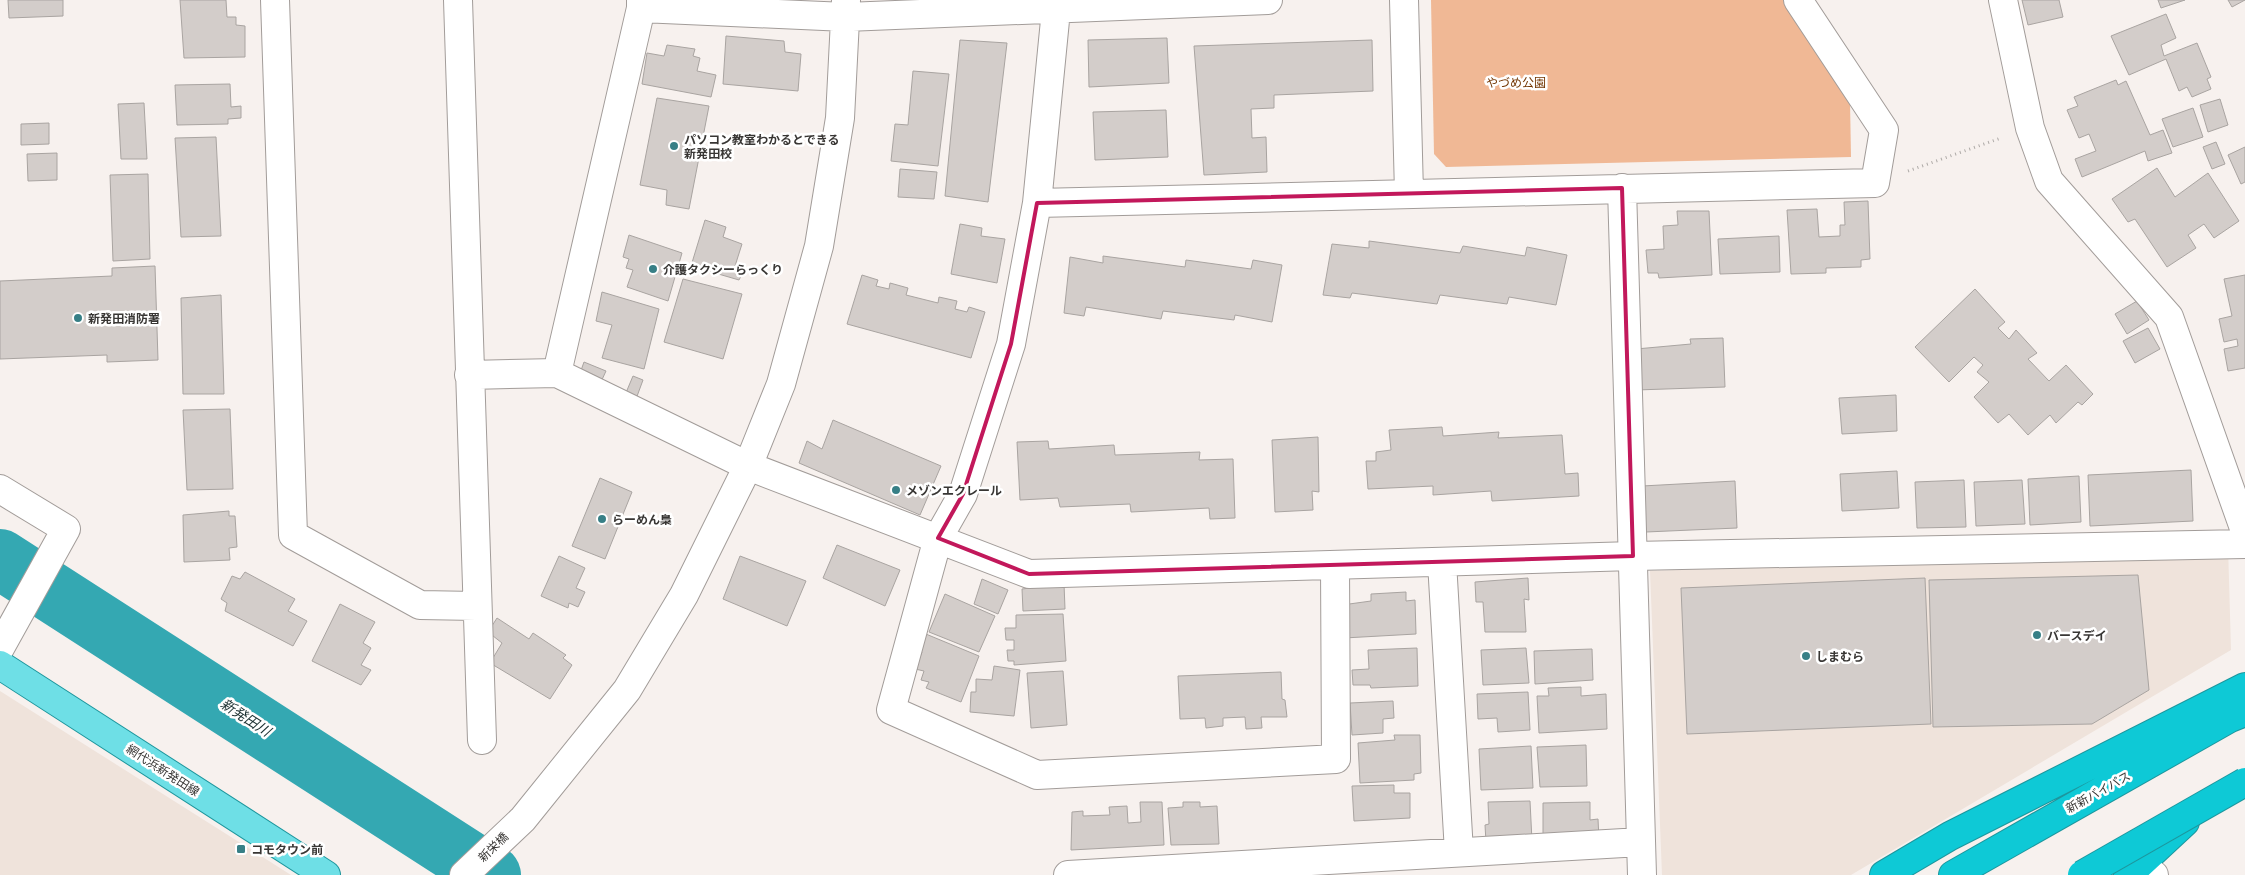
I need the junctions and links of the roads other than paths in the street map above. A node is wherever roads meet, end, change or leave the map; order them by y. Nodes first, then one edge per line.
1 (275, 0) edge
2 (458, 0) edge
3 (1268, 0) edge
4 (1404, 0) edge
5 (1798, 0) edge
6 (2003, 0) edge
7 (1057, 3) edge
8 (641, 4) edge
9 (846, 8) edge
10 (1622, 188) junction
11 (1409, 193) junction
12 (1037, 203) junction
13 (558, 373) junction
14 (469, 375) junction
15 (748, 466) junction
16 (0, 489) edge
17 (2245, 531) edge
18 (938, 538) junction
19 (2245, 544) edge
20 (1633, 556) junction
21 (1442, 562) junction
22 (1335, 565) junction
23 (476, 606) junction
24 (0, 648) edge
25 (0, 665) edge
26 (2245, 687) edge
27 (2245, 712) edge
28 (482, 740) dead end
29 (2245, 767) edge
30 (2245, 782) edge
31 (1641, 842) junction
32 (1459, 852) junction
33 (1276, 869) edge
34 (2139, 873) edge
35 (326, 875) edge
36 (464, 875) edge
37 (1068, 875) edge
38 (1642, 875) edge
39 (1884, 875) edge
40 (1953, 875) edge
41 (2082, 875) edge

1 - 23 street
2 - 14 street
3 - 7 street
4 - 11 street
5 - 10 street
6 - 17 street
7 - 9 street
7 - 12 street
8 - 9 street
8 - 13 street
9 - 15 street, 新栄橋
10 - 11 street
10 - 20 street
11 - 12 street
12 - 18 street
13 - 14 street
13 - 15 street
14 - 23 street
15 - 18 street
15 - 36 street, 新栄橋
16 - 24 street
18 - 22 street
18 - 22 street
19 - 20 street
20 - 21 street
20 - 31 street
21 - 22 street
21 - 32 street
23 - 28 street
25 - 35 main road, 網代浜新発田線
26 - 39 highway
27 - 40 highway, 新新バイパス
29 - 34 highway
30 - 41 highway, bridge
31 - 32 street
31 - 38 street
32 - 33 street
33 - 37 street

